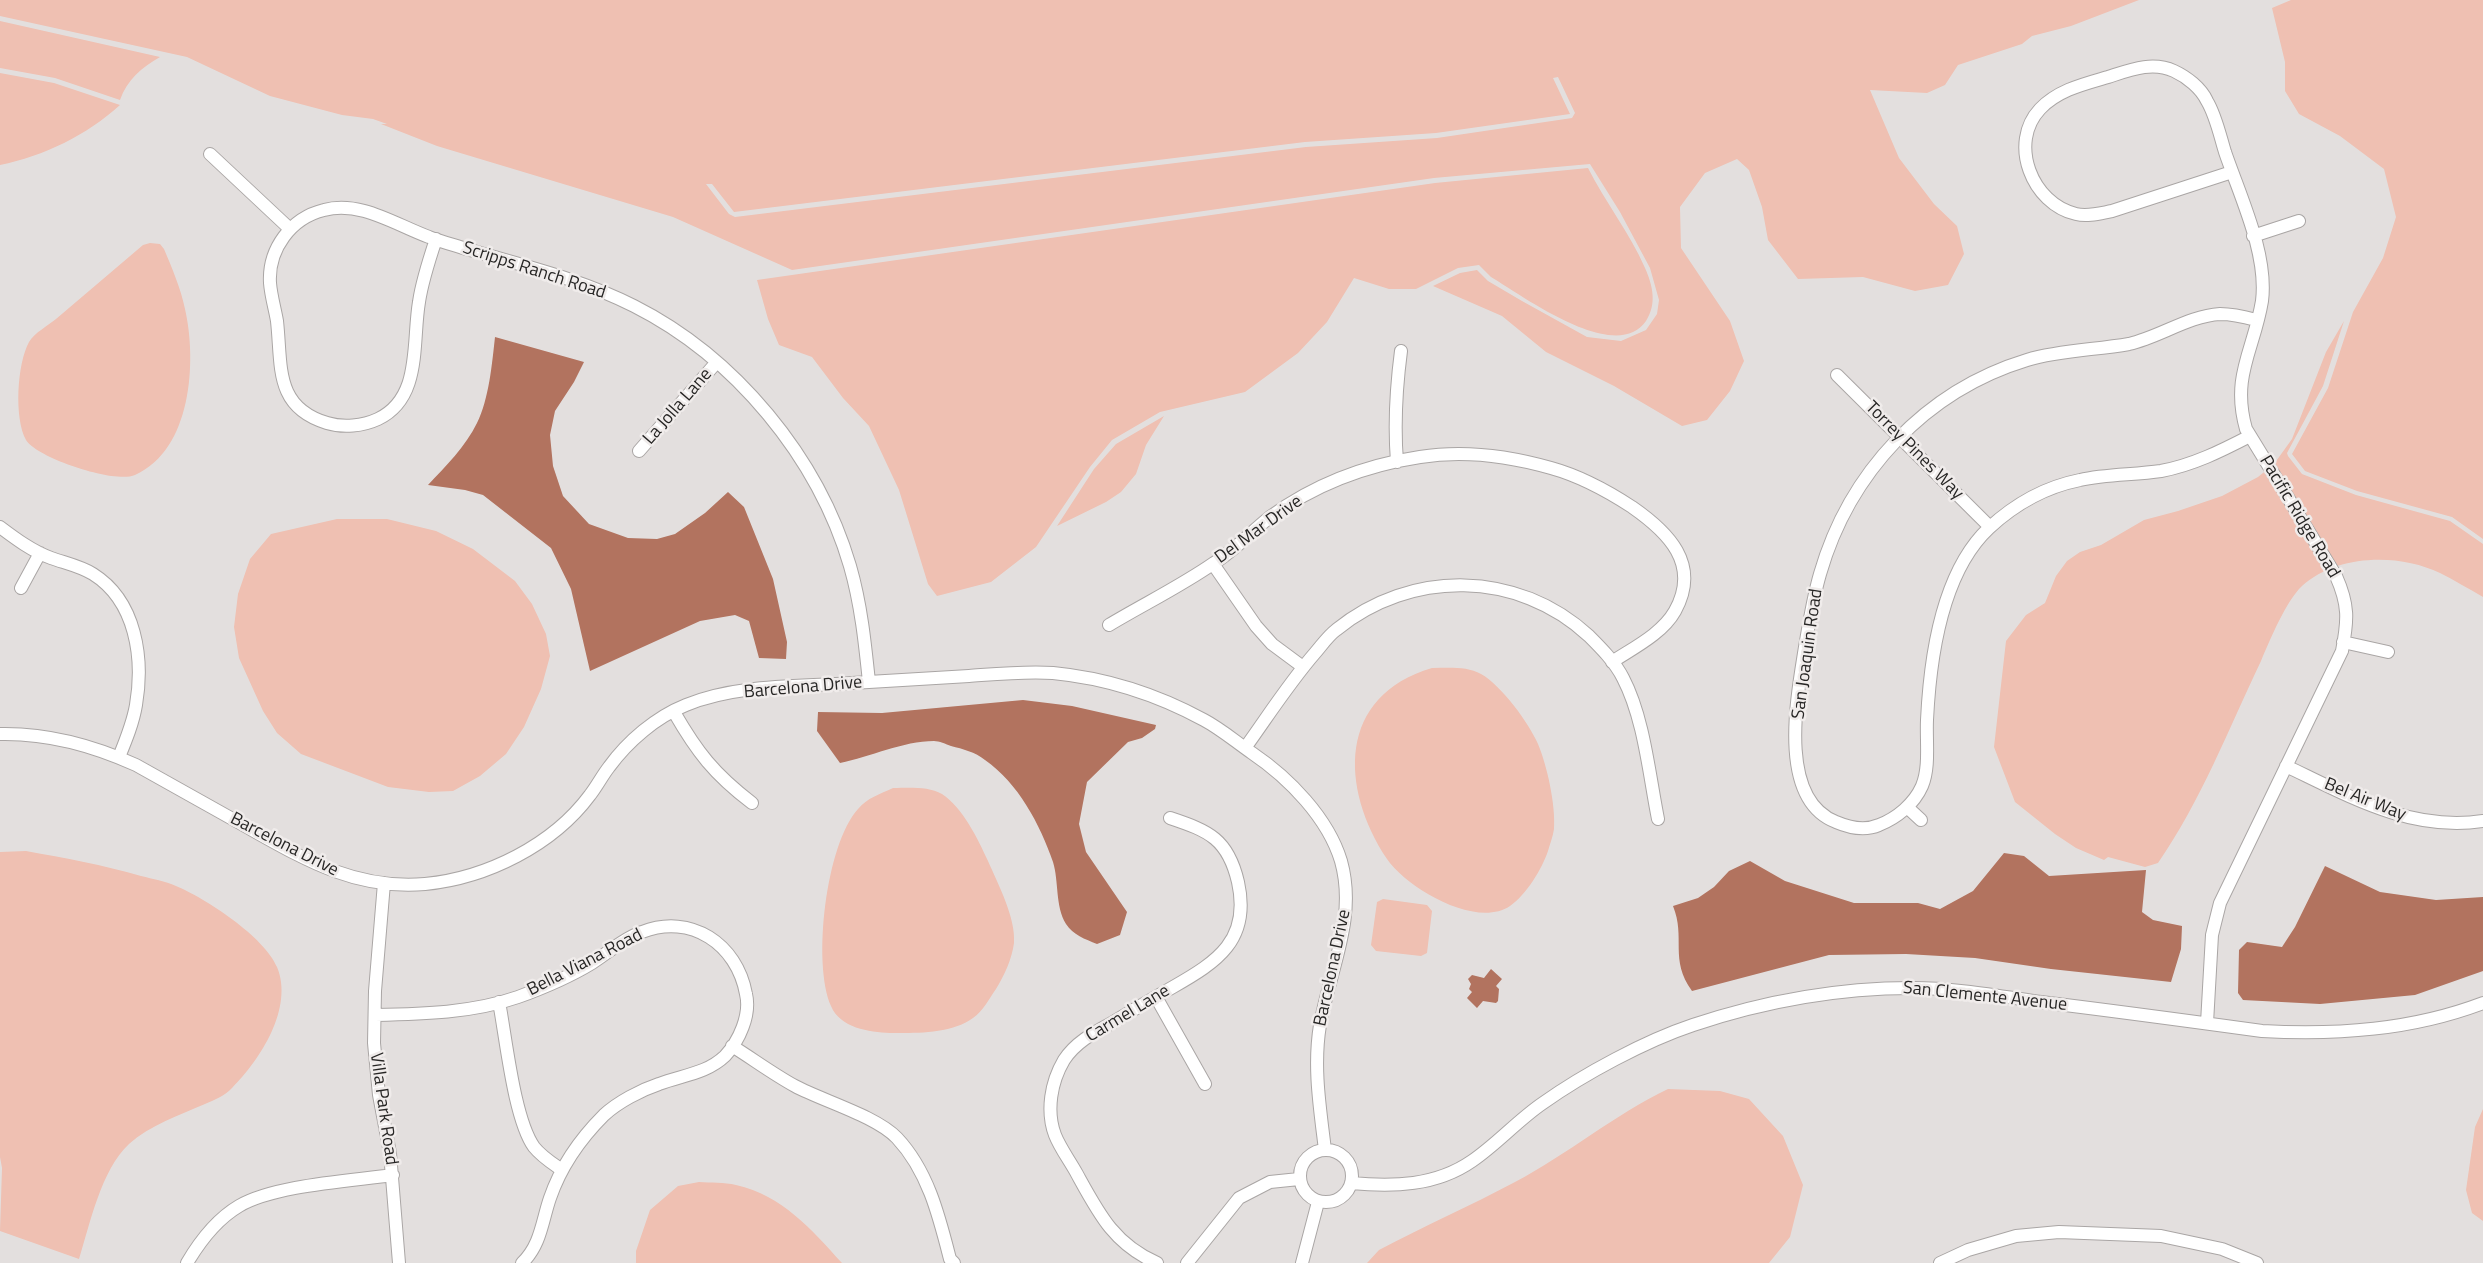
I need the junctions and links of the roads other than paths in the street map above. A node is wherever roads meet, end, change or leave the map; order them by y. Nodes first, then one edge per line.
1 (210, 154) dead end
2 (2232, 172) junction
3 (2299, 221) dead end
4 (290, 230) junction
5 (2253, 236) junction
6 (436, 239) junction
7 (2256, 320) junction
8 (1401, 351) dead end
9 (716, 363) junction
10 (1837, 375) dead end
11 (2250, 436) junction
12 (1899, 437) junction
13 (639, 451) dead end
14 (1397, 462) junction
15 (0, 527) edge
16 (1990, 527) junction
17 (40, 553) junction
18 (1213, 564) junction
19 (21, 588) dead end
20 (1109, 625) dead end
21 (2343, 642) junction
22 (2388, 652) dead end
23 (1612, 662) junction
24 (1303, 667) junction
25 (869, 682) junction
26 (674, 712) junction
27 (0, 734) edge
28 (1245, 748) junction
29 (119, 757) junction
30 (2286, 766) junction
31 (752, 803) dead end
32 (1907, 807) junction
33 (1170, 818) dead end
34 (1658, 819) dead end
35 (1921, 820) dead end
36 (2483, 821) edge
37 (384, 883) junction
38 (1156, 997) junction
39 (499, 1002) junction
40 (2483, 1003) edge
41 (375, 1015) junction
42 (2207, 1023) junction
43 (732, 1046) junction
44 (1205, 1084) dead end
45 (1325, 1150) junction
46 (562, 1170) junction
47 (393, 1175) junction
48 (1299, 1179) junction
49 (1351, 1184) junction
50 (1318, 1202) junction
51 (187, 1263) edge
52 (399, 1263) edge
53 (522, 1263) edge
54 (954, 1263) edge
55 (1157, 1263) edge
56 (1187, 1263) edge
57 (1302, 1263) edge
58 (1940, 1263) edge
59 (2257, 1263) edge

1 - 4 street
2 - 2 street, Pacific Ridge Road
2 - 5 street, Pacific Ridge Road
3 - 5 street
4 - 6 street, Scripps Ranch Road
4 - 6 street, Scripps Ranch Road
5 - 7 street, Pacific Ridge Road
6 - 9 street, Scripps Ranch Road
7 - 11 street, Pacific Ridge Road
7 - 12 street, San Joaquin Road
8 - 14 street
9 - 13 street, La Jolla Lane
9 - 25 street, Scripps Ranch Road
10 - 12 street, Torrey Pines Way
11 - 16 street, San Joaquin Road
11 - 21 street, Pacific Ridge Road
12 - 16 street, Torrey Pines Way
12 - 32 street, San Joaquin Road
14 - 18 street, Del Mar Drive
14 - 23 street, Del Mar Drive
15 - 17 street
16 - 32 street, San Joaquin Road
17 - 19 street
17 - 29 street
18 - 20 street, Del Mar Drive
18 - 24 street
21 - 22 street
21 - 30 street, Pacific Ridge Road
23 - 24 street
23 - 34 street
24 - 28 street
25 - 26 street, Barcelona Drive
25 - 28 street, Barcelona Drive
26 - 31 street
26 - 37 street, Barcelona Drive
27 - 29 street, Barcelona Drive
28 - 45 street, Barcelona Drive
29 - 37 street, Barcelona Drive
30 - 36 street, Bel Air Way
30 - 42 street, Pacific Ridge Road
32 - 35 street
33 - 38 street, Carmel Lane
37 - 41 street, Villa Park Road
38 - 44 street
38 - 55 street, Carmel Lane
39 - 41 street, Bella Viana Road
39 - 43 street, Bella Viana Road
39 - 46 street
40 - 42 street, San Clemente Avenue
41 - 47 street, Villa Park Road
42 - 49 street, San Clemente Avenue
43 - 46 street, Bella Viana Road
43 - 54 street
45 - 48 street
45 - 49 street
46 - 53 street, Bella Viana Road
47 - 51 street
47 - 52 street, Villa Park Road
48 - 50 street
48 - 56 street
49 - 50 street
50 - 57 street
58 - 59 street

